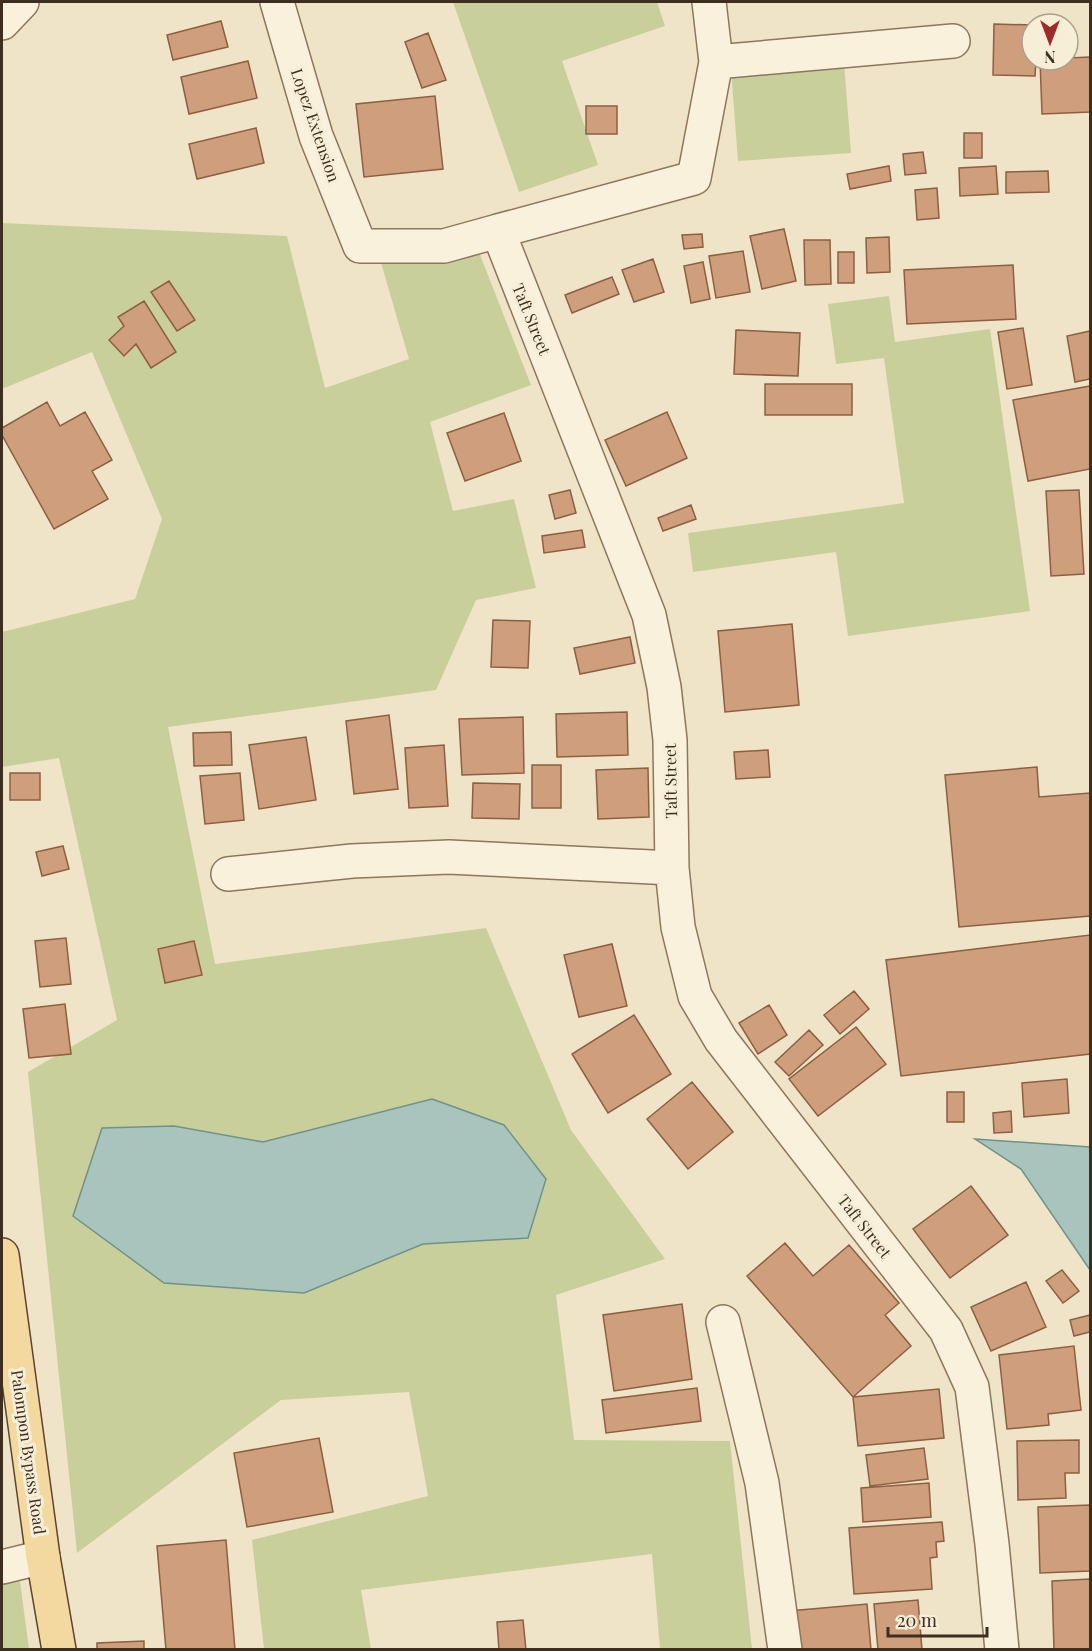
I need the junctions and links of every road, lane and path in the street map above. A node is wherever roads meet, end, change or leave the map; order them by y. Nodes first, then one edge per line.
1 (22, 2) edge
2 (277, 2) edge
3 (709, 2) edge
4 (2, 22) edge
5 (953, 41) dead end
6 (716, 62) junction
7 (498, 231) junction
8 (672, 868) junction
9 (228, 874) dead end
10 (2, 1255) edge
11 (723, 1322) dead end
12 (43, 1557) junction
13 (2, 1567) edge
14 (59, 1650) edge
15 (785, 1650) edge
16 (1002, 1650) edge

1 - 4 street
2 - 7 street, Lopez Extension
3 - 6 street
5 - 6 street
6 - 7 street
7 - 8 street, Taft Street
8 - 9 street
8 - 16 street, Taft Street
10 - 12 main road, Palompon Bypass Road
11 - 15 street
12 - 13 street
12 - 14 main road, Palompon Bypass Road

